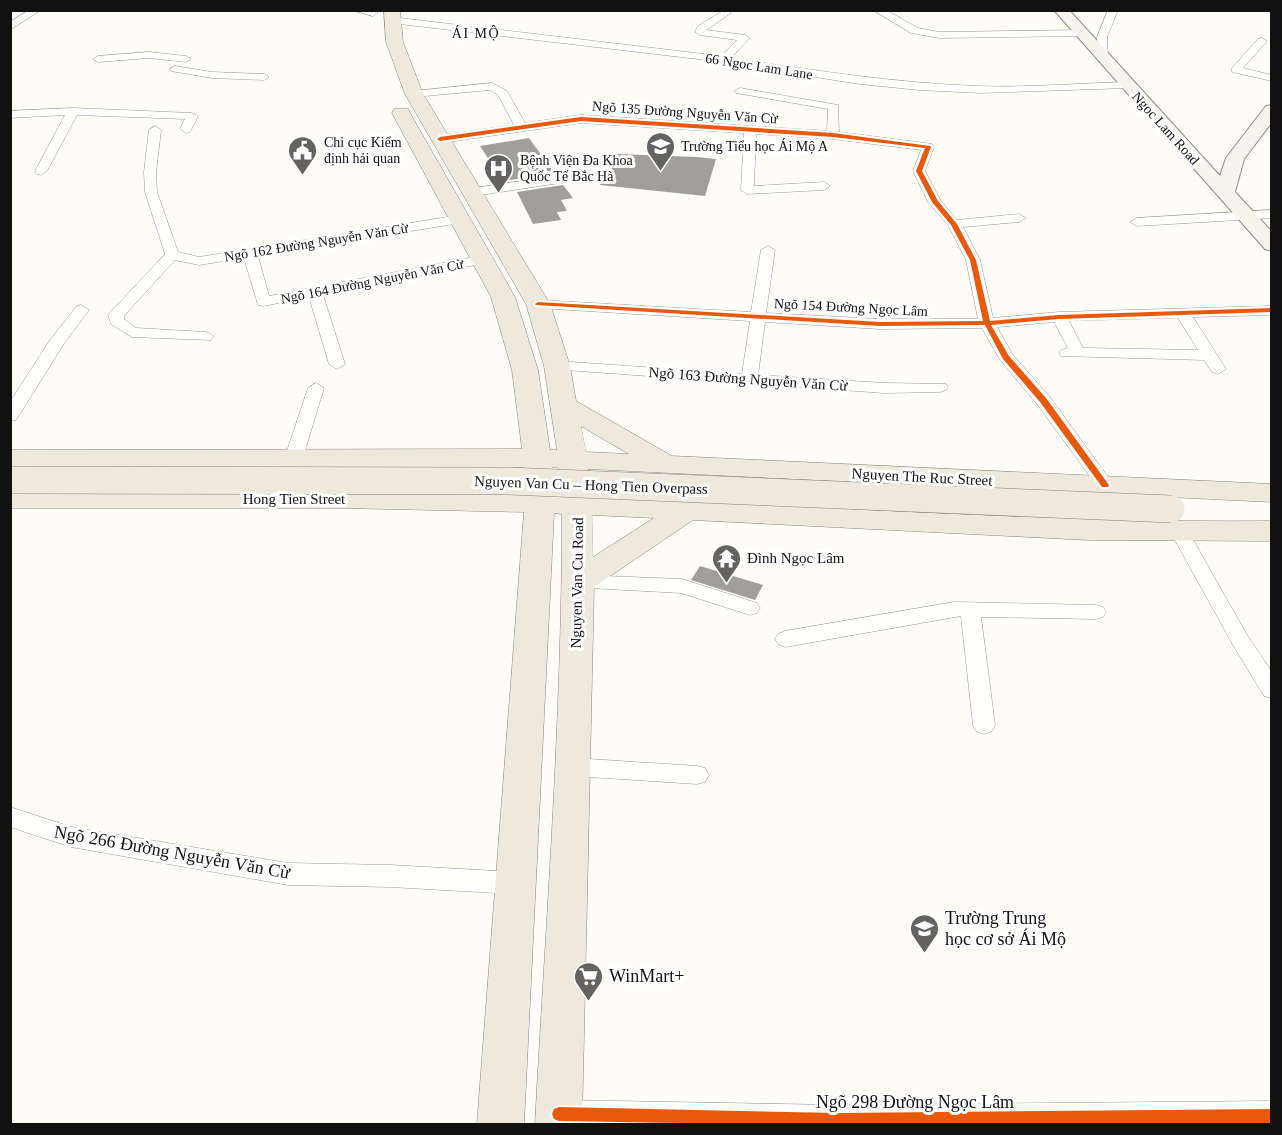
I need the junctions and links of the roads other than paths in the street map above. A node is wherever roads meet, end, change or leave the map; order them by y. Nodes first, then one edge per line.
1 (36, 10) edge
2 (724, 10) edge
3 (878, 10) edge
4 (1060, 10) edge
5 (378, 13) edge
6 (1110, 17) edge
7 (10, 27) edge
8 (1077, 28) junction
9 (1262, 41) dead end
10 (1103, 58) junction
11 (98, 59) dead end
12 (186, 59) dead end
13 (723, 60) junction
14 (175, 69) dead end
15 (264, 76) dead end
16 (1272, 78) edge
17 (1128, 85) junction
18 (740, 91) dead end
19 (390, 92) dead end
20 (414, 94) junction
21 (1272, 110) edge
22 (73, 111) junction
23 (10, 115) edge
24 (522, 126) junction
25 (186, 129) dead end
26 (750, 129) junction
27 (155, 130) dead end
28 (833, 135) junction
29 (440, 139) junction
30 (1193, 158) junction
31 (1235, 158) junction
32 (41, 171) dead end
33 (582, 176) dead end
34 (824, 186) dead end
35 (474, 192) junction
36 (1225, 193) junction
37 (1272, 214) edge
38 (1245, 216) junction
39 (1019, 218) dead end
40 (459, 219) junction
41 (1137, 222) dead end
42 (954, 224) junction
43 (1272, 245) edge
44 (768, 250) dead end
45 (250, 253) junction
46 (172, 255) junction
47 (480, 260) junction
48 (315, 292) junction
49 (538, 304) junction
50 (81, 310) dead end
51 (1272, 310) edge
52 (1182, 312) junction
53 (759, 316) junction
54 (1059, 317) junction
55 (987, 323) junction
56 (206, 337) dead end
57 (1209, 355) junction
58 (337, 364) dead end
59 (556, 366) junction
60 (1218, 369) dead end
61 (749, 380) junction
62 (940, 387) dead end
63 (316, 388) dead end
64 (565, 406) junction
65 (10, 416) edge
66 (294, 457) junction
67 (537, 458) junction
68 (10, 459) edge
69 (573, 460) junction
70 (667, 464) junction
71 (10, 480) edge
72 (1105, 485) junction
73 (1272, 493) edge
74 (10, 500) edge
75 (1272, 500) edge
76 (540, 503) junction
77 (577, 506) junction
78 (686, 511) junction
79 (1175, 521) junction
80 (1272, 522) edge
81 (1272, 531) edge
82 (578, 582) junction
83 (750, 608) dead end
84 (970, 610) junction
85 (1096, 612) dead end
86 (785, 639) dead end
87 (1272, 690) edge
88 (984, 725) dead end
89 (573, 767) junction
90 (697, 775) dead end
91 (10, 817) edge
92 (516, 883) junction
93 (1272, 1116) edge
94 (559, 1119) edge
95 (971, 1122) edge
96 (500, 1125) edge

1 - 7 street
2 - 13 street
3 - 8 street
4 - 8 main road, Ngoc Lam Road
5 - 13 street, 66 Ngoc Lam Lane
5 - 20 main road, Nguyen Van Cu Road
6 - 8 main road
6 - 10 street
8 - 10 main road, Ngoc Lam Road
9 - 16 street
10 - 17 main road, Ngoc Lam Road
11 - 12 street
13 - 17 street, 66 Ngoc Lam Lane
14 - 15 street
17 - 30 main road, Ngoc Lam Road
18 - 28 street
19 - 40 main road
20 - 24 street
20 - 29 main road, Nguyen Van Cu Road
21 - 31 main road
22 - 23 street
22 - 25 street
22 - 32 street
24 - 26 street, Ngõ 135 Đường Nguyễn Văn Cừ
24 - 29 street, Ngõ 135 Đường Nguyễn Văn Cừ
26 - 28 street, Ngõ 135 Đường Nguyễn Văn Cừ
26 - 34 street
27 - 46 street
28 - 42 street, Ngõ 135 Đường Nguyễn Văn Cừ
29 - 35 main road, Nguyen Van Cu Road
30 - 31 main road
30 - 36 main road, Ngoc Lam Road
31 - 36 main road
33 - 35 street
35 - 49 main road, Nguyen Van Cu Road
36 - 38 main road, Ngoc Lam Road
37 - 38 street
38 - 41 street
38 - 43 main road, Ngoc Lam Road
39 - 42 street
40 - 45 street, Ngõ 162 Đường Nguyễn Văn Cừ
40 - 47 main road
42 - 55 street
44 - 53 street
45 - 46 street, Ngõ 162 Đường Nguyễn Văn Cừ
45 - 48 street, Ngõ 164 Đường Nguyễn Văn Cừ
46 - 56 street
47 - 48 street, Ngõ 164 Đường Nguyễn Văn Cừ
47 - 67 main road
48 - 58 street
49 - 53 street, Ngõ 154 Đường Ngọc Lâm
49 - 59 main road, Nguyen Van Cu Road
50 - 65 street
51 - 52 street, Ngõ 154 Đường Ngọc Lâm
52 - 54 street, Ngõ 154 Đường Ngọc Lâm
52 - 57 street
53 - 55 street, Ngõ 154 Đường Ngọc Lâm
53 - 61 street
54 - 55 street, Ngõ 154 Đường Ngọc Lâm
54 - 57 street
55 - 72 street
57 - 60 street
59 - 61 street, Ngõ 163 Đường Nguyễn Văn Cừ
59 - 64 main road, Nguyen Van Cu Road
61 - 62 street, Ngõ 163 Đường Nguyễn Văn Cừ
63 - 66 street
64 - 69 main road, Nguyen Van Cu Road
64 - 70 main road
66 - 67 main road
66 - 68 main road
67 - 69 main road
67 - 76 main road
69 - 70 main road, Nguyen The Ruc Street
69 - 77 main road, Nguyen Van Cu Road
70 - 72 main road, Nguyen The Ruc Street
71 - 79 main road, Nguyen Van Cu – Hong Tien Overpass, bridge
72 - 73 main road, Nguyen The Ruc Street
74 - 76 main road, Hong Tien Street
75 - 79 main road
76 - 77 main road, Hong Tien Street
76 - 92 main road
77 - 78 main road
77 - 82 main road, Nguyen Van Cu Road
78 - 79 main road
78 - 82 main road
79 - 80 main road
79 - 81 main road
79 - 87 street
82 - 83 street
82 - 89 main road, Nguyen Van Cu Road
84 - 85 street
84 - 86 street
84 - 88 street
89 - 90 street
89 - 94 main road, Nguyen Van Cu Road
91 - 92 street, Ngõ 266 Đường Nguyễn Văn Cừ
92 - 96 main road
93 - 95 street, Ngõ 298 Đường Ngọc Lâm
94 - 95 street, Ngõ 298 Đường Ngọc Lâm

